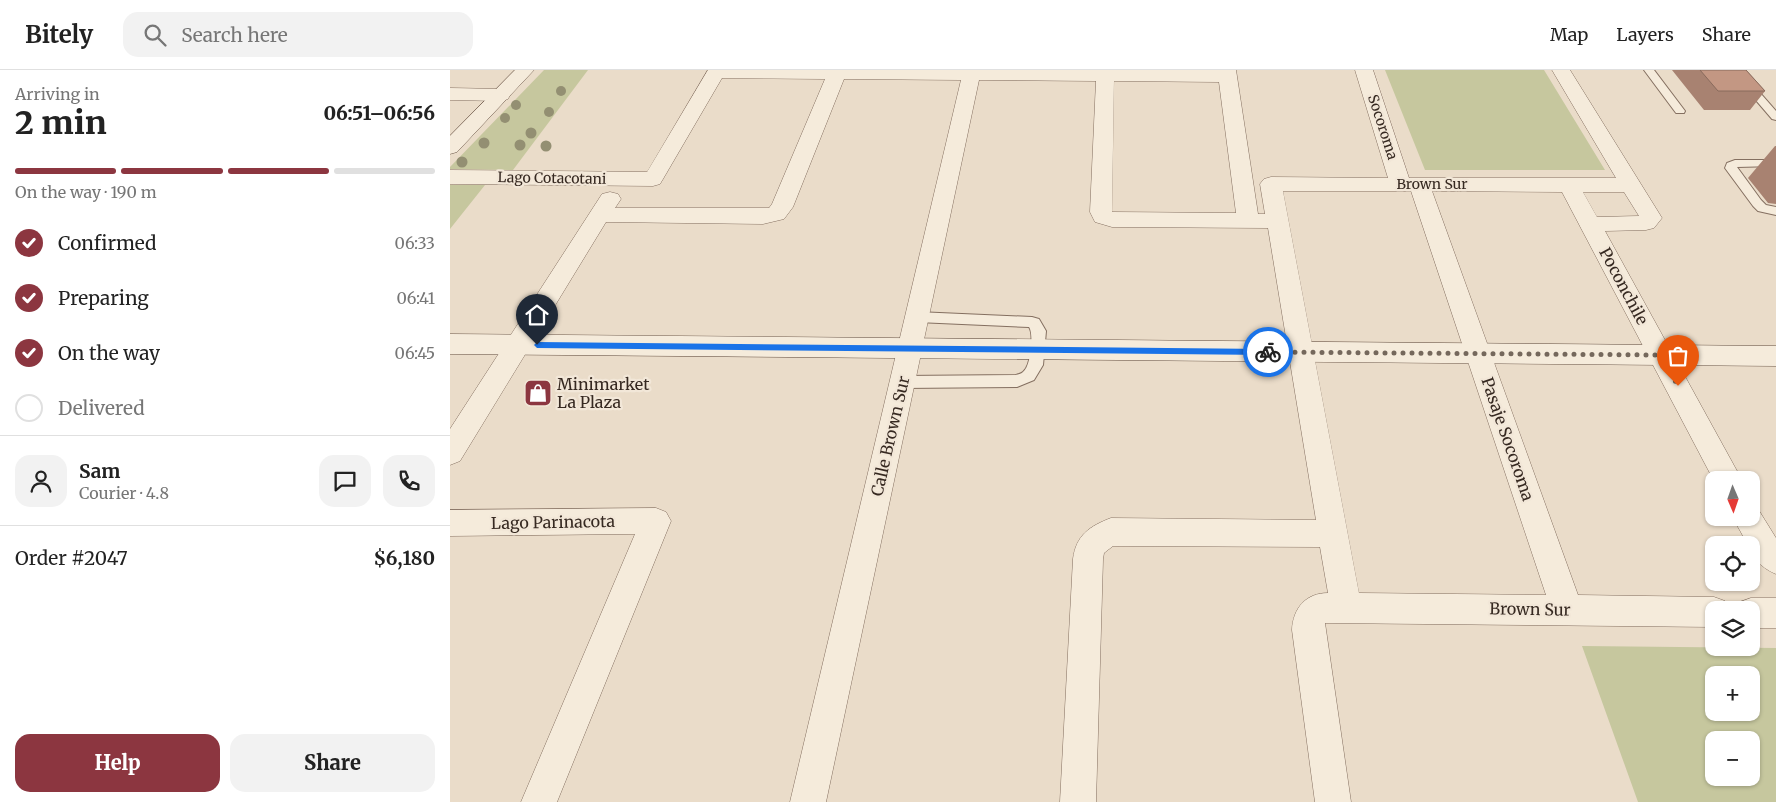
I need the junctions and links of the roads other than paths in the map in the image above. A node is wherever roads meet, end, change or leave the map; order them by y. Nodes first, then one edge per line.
1 (525, 70) edge
2 (1364, 70) edge
3 (1561, 70) edge
4 (1649, 70) edge
5 (1735, 70) edge
6 (716, 71) edge
7 (837, 72) edge
8 (971, 72) edge
9 (1227, 74) edge
10 (1105, 76) junction
11 (450, 94) edge
12 (501, 95) junction
13 (1680, 111) dead end
14 (1776, 117) edge
15 (450, 148) edge
16 (1776, 163) edge
17 (450, 177) edge
18 (622, 179) junction
19 (1410, 184) junction
20 (1569, 185) junction
21 (1631, 185) junction
22 (1776, 210) edge
23 (600, 215) junction
24 (1248, 221) junction
25 (1278, 221) junction
26 (1590, 224) junction
27 (917, 318) junction
28 (450, 344) edge
29 (518, 345) junction
30 (910, 348) junction
31 (1037, 350) junction
32 (1301, 352) junction
33 (1478, 353) junction
34 (1661, 355) junction
35 (1776, 356) edge
36 (902, 382) junction
37 (450, 453) edge
38 (1723, 471) edge
39 (450, 523) edge
40 (1761, 530) edge
41 (1333, 534) junction
42 (1776, 560) edge
43 (1346, 607) junction
44 (1566, 610) junction
45 (1705, 612) edge
46 (1760, 612) edge
47 (1776, 613) edge
48 (539, 802) edge
49 (808, 802) edge
50 (1078, 802) edge
51 (1334, 802) edge

1 - 12 street
2 - 19 street, Socoroma
3 - 21 street, Poconchile
4 - 13 lane
5 - 14 lane
6 - 7 street
6 - 18 street, Lago Cotacotani
7 - 8 street
7 - 23 street
8 - 10 street
8 - 27 street, Calle Brown Sur
9 - 10 street
9 - 24 street
10 - 24 street
11 - 12 street
12 - 15 street
16 - 22 lane
17 - 18 street, Lago Cotacotani
18 - 23 street
19 - 20 street, Brown Sur
19 - 25 street, Brown Sur
19 - 33 street, Pasaje Socoroma
20 - 21 street, Brown Sur
20 - 26 street, Poconchile
21 - 26 street, Poconchile
23 - 29 street
24 - 25 street
25 - 32 street, Brown Sur
26 - 34 street, Poconchile
27 - 30 street, Calle Brown Sur
27 - 31 lane
28 - 29 street
29 - 30 street
29 - 37 street
30 - 31 street
30 - 36 street, Calle Brown Sur
31 - 32 street
31 - 36 lane
32 - 33 street
32 - 41 street, Brown Sur
33 - 34 street
33 - 44 street, Pasaje Socoroma
34 - 35 street
34 - 38 street, Poconchile
36 - 49 street, Calle Brown Sur
39 - 48 street, Lago Parinacota
40 - 42 street
41 - 43 street, Brown Sur
41 - 50 street
43 - 44 street, Brown Sur
43 - 51 street, Brown Sur
44 - 45 street, Brown Sur
46 - 47 street

